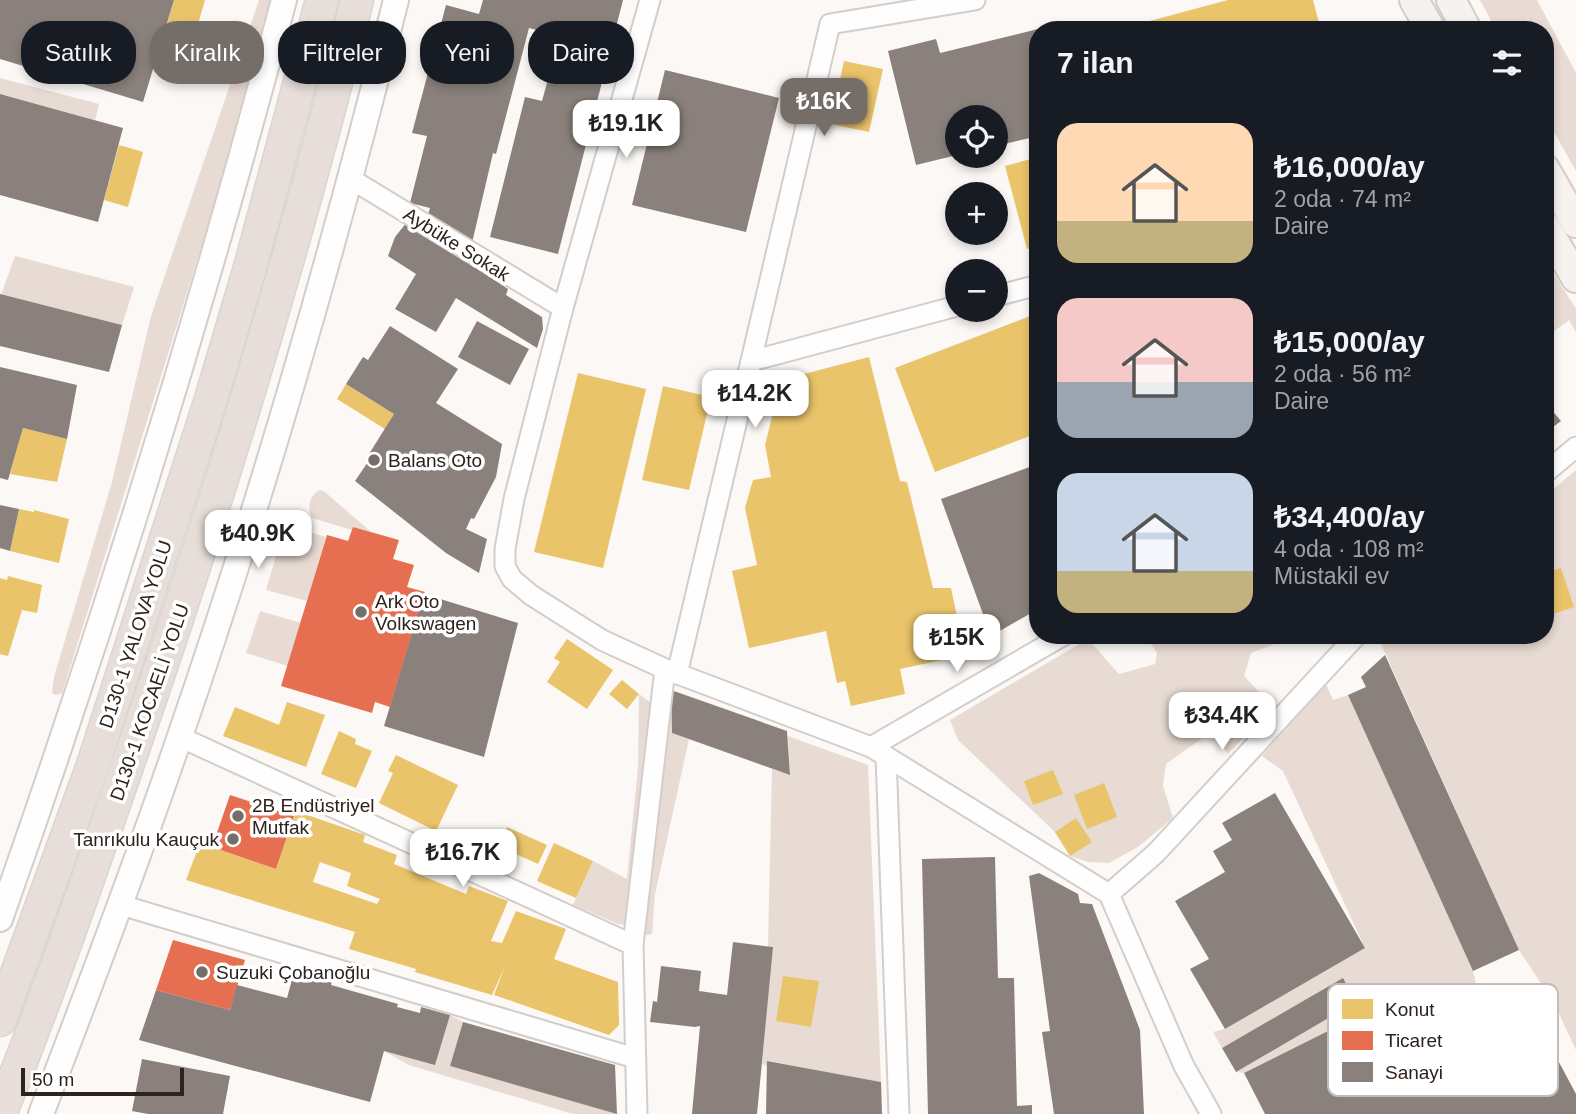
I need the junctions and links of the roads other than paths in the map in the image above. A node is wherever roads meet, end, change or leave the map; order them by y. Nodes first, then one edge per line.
1 (284, 0) edge
2 (321, 0) edge
3 (357, 0) edge
4 (396, 0) edge
5 (650, 0) edge
6 (975, 0) edge
7 (1414, 0) edge
8 (1451, 0) edge
9 (1426, 21) edge
10 (1462, 21) edge
11 (351, 179) junction
12 (1554, 185) edge
13 (1576, 223) edge
14 (1554, 241) edge
15 (1576, 278) edge
16 (1029, 287) edge
17 (1008, 293) edge
18 (563, 309) junction
19 (945, 309) edge
20 (751, 361) junction
21 (1576, 447) edge
22 (1554, 465) edge
23 (1050, 644) edge
24 (1344, 644) edge
25 (671, 672) junction
26 (180, 737) junction
27 (879, 752) junction
28 (1109, 894) junction
29 (121, 905) junction
30 (0, 919) edge
31 (633, 945) junction
32 (0, 1020) edge
33 (635, 1058) junction
34 (2, 1114) edge
35 (41, 1114) edge
36 (637, 1114) edge
37 (899, 1114) edge
38 (1211, 1114) edge

1 - 30 street
2 - 32 highway, D130-1 YALOVA YOLU
3 - 34 highway, D130-1 KOCAELİ YOLU
4 - 11 street
5 - 18 street
6 - 20 street
7 - 9 main road
8 - 10 main road
11 - 18 street, Aybüke Sokak
11 - 26 street
12 - 13 main road
14 - 15 main road
16 - 17 street
18 - 25 street
19 - 20 street
20 - 25 street
21 - 22 street
23 - 27 street
24 - 28 street
25 - 27 street
25 - 31 street
26 - 29 street
26 - 31 street
27 - 28 street
27 - 37 street
28 - 38 street
29 - 33 street
29 - 35 street
31 - 33 street
33 - 36 street

